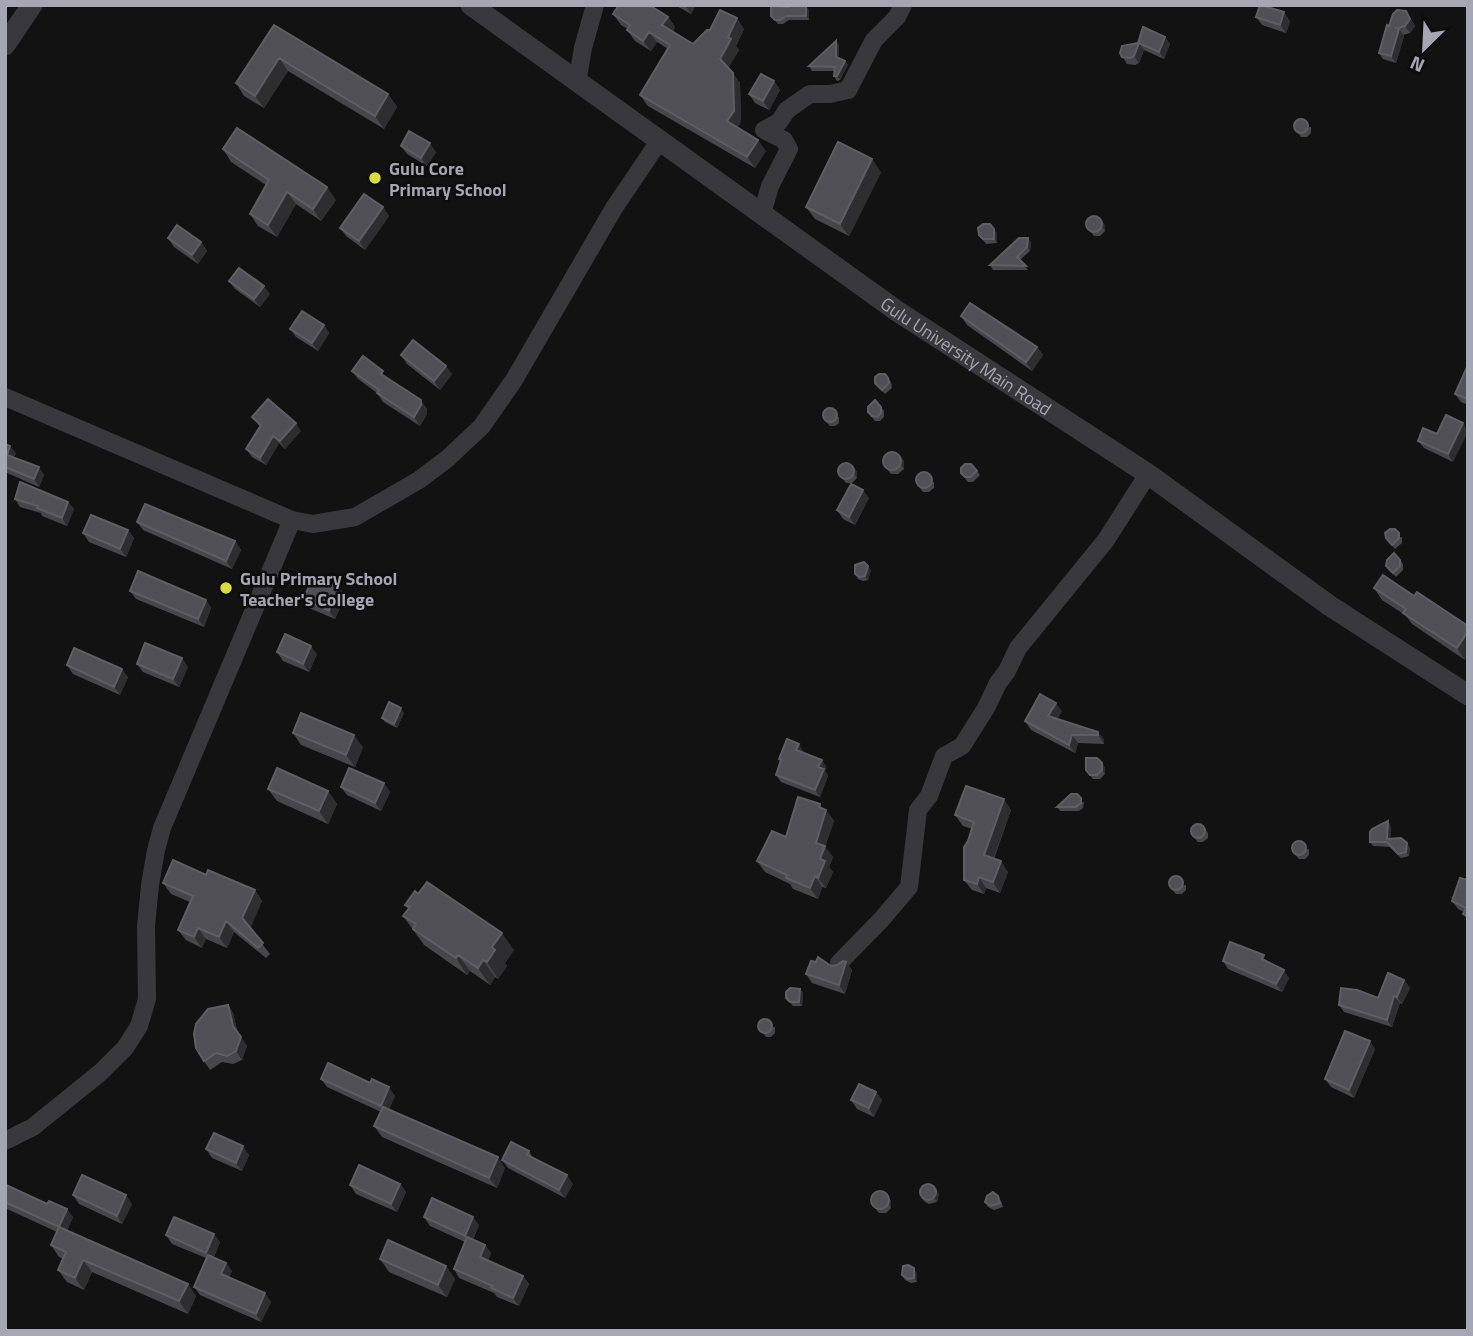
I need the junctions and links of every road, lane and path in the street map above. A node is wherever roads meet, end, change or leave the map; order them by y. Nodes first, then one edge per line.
1 (32, 5) edge
2 (471, 5) edge
3 (595, 5) edge
4 (903, 5) edge
5 (5, 45) edge
6 (577, 83) junction
7 (660, 140) junction
8 (762, 214) junction
9 (5, 397) edge
10 (1148, 474) junction
11 (292, 520) junction
12 (1468, 695) edge
13 (838, 963) edge
14 (5, 1141) edge

1 - 5 street
2 - 6 street, Gulu University Main Road
3 - 6 street
4 - 8 street
6 - 7 street, Gulu University Main Road
7 - 8 street, Gulu University Main Road
7 - 11 street
8 - 10 street, Gulu University Main Road
9 - 11 street
10 - 12 street, Gulu University Main Road
10 - 13 street
11 - 14 street

